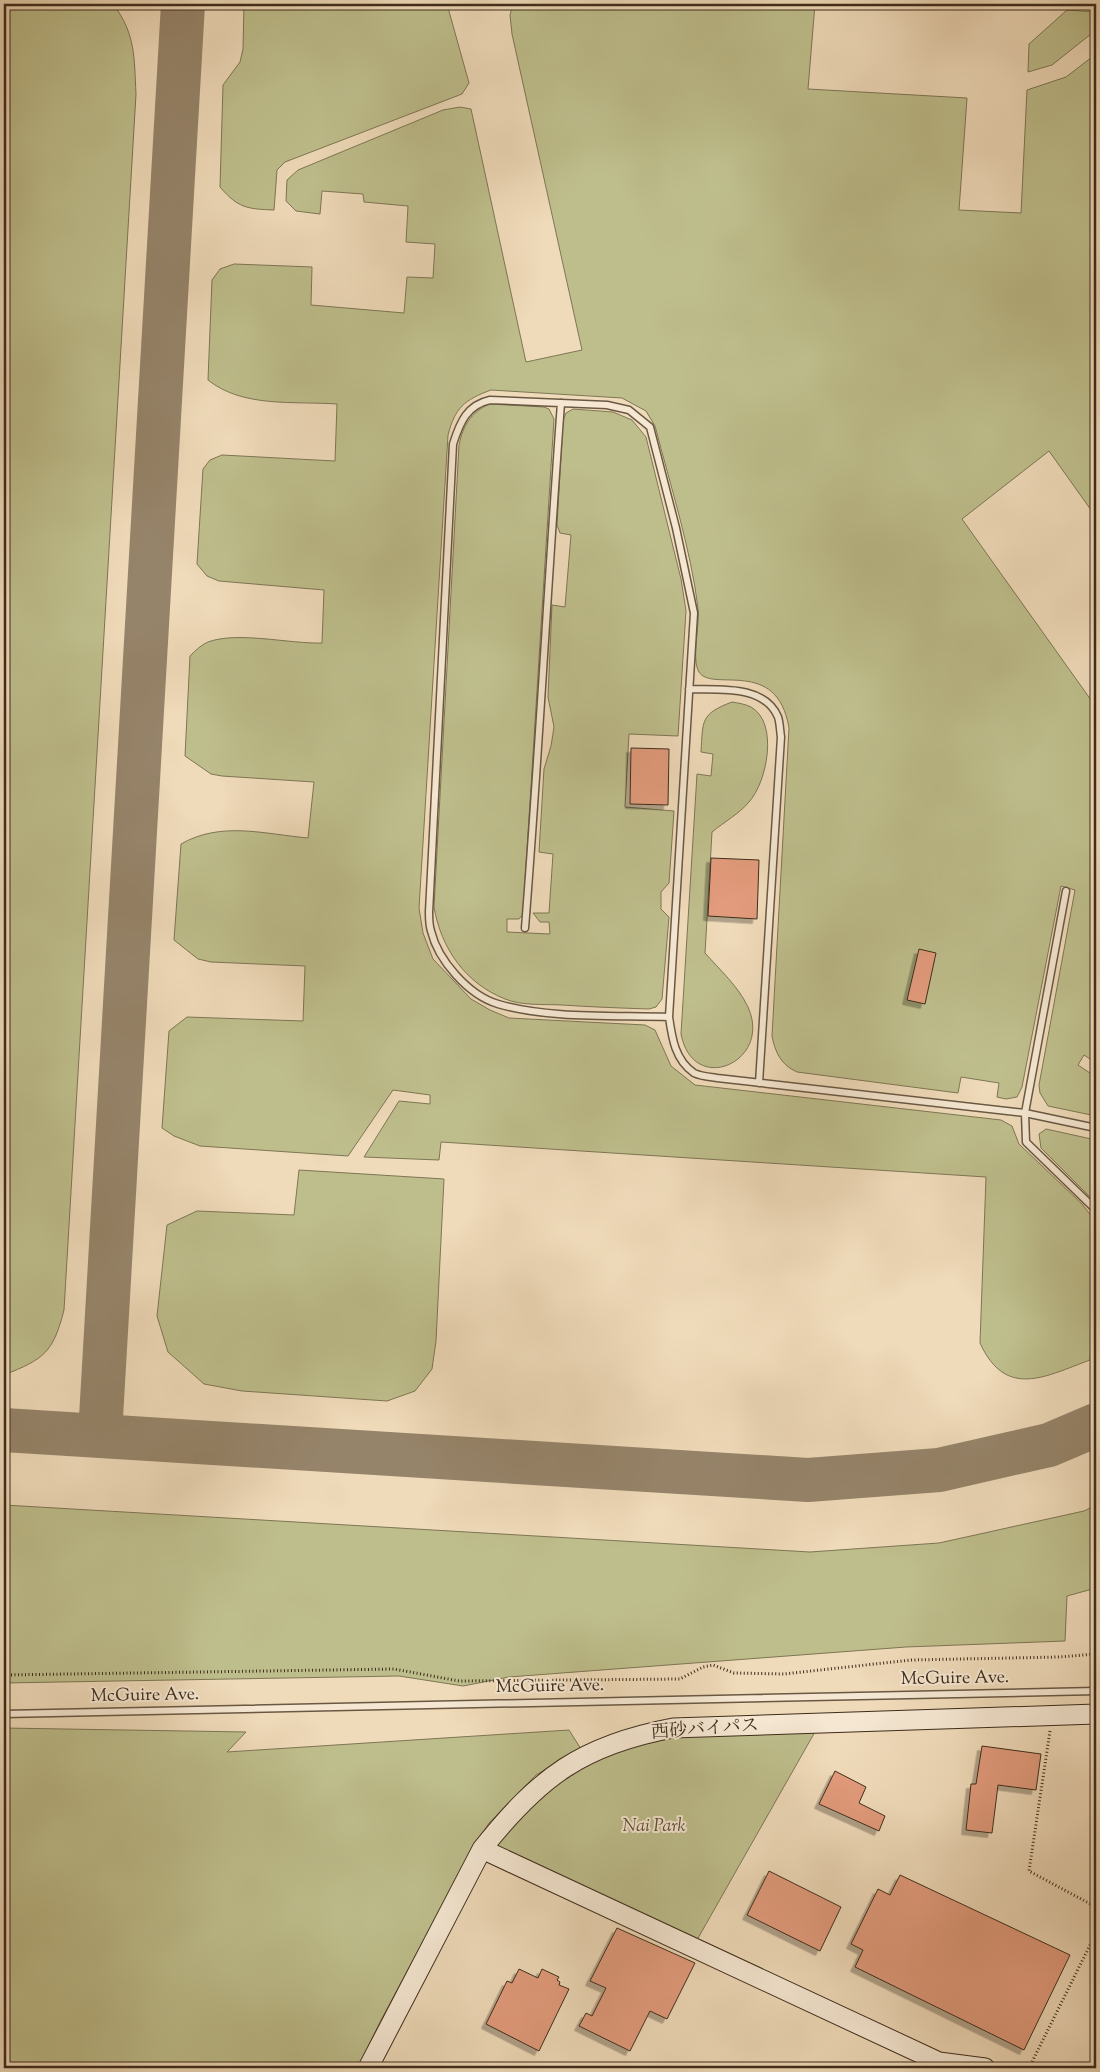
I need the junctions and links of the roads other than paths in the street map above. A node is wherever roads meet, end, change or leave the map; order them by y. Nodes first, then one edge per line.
1 (561, 402) junction
2 (689, 689) junction
3 (1066, 891) dead end
4 (525, 928) dead end
5 (669, 1018) junction
6 (759, 1083) junction
7 (1025, 1113) junction
8 (1096, 1128) edge
9 (1096, 1210) edge
10 (1096, 1690) edge
11 (4, 1714) edge
12 (1096, 1714) edge
13 (482, 1849) junction
14 (368, 2068) edge
15 (985, 2068) edge

1 - 2 lane
1 - 4 lane
1 - 5 lane
2 - 5 lane
2 - 6 lane
3 - 7 lane
5 - 6 lane
6 - 7 lane
7 - 8 lane
7 - 9 lane
10 - 11 lane, McGuire Ave.
12 - 13 street, 西砂バイパス
13 - 14 street, 西砂バイパス
13 - 15 street

